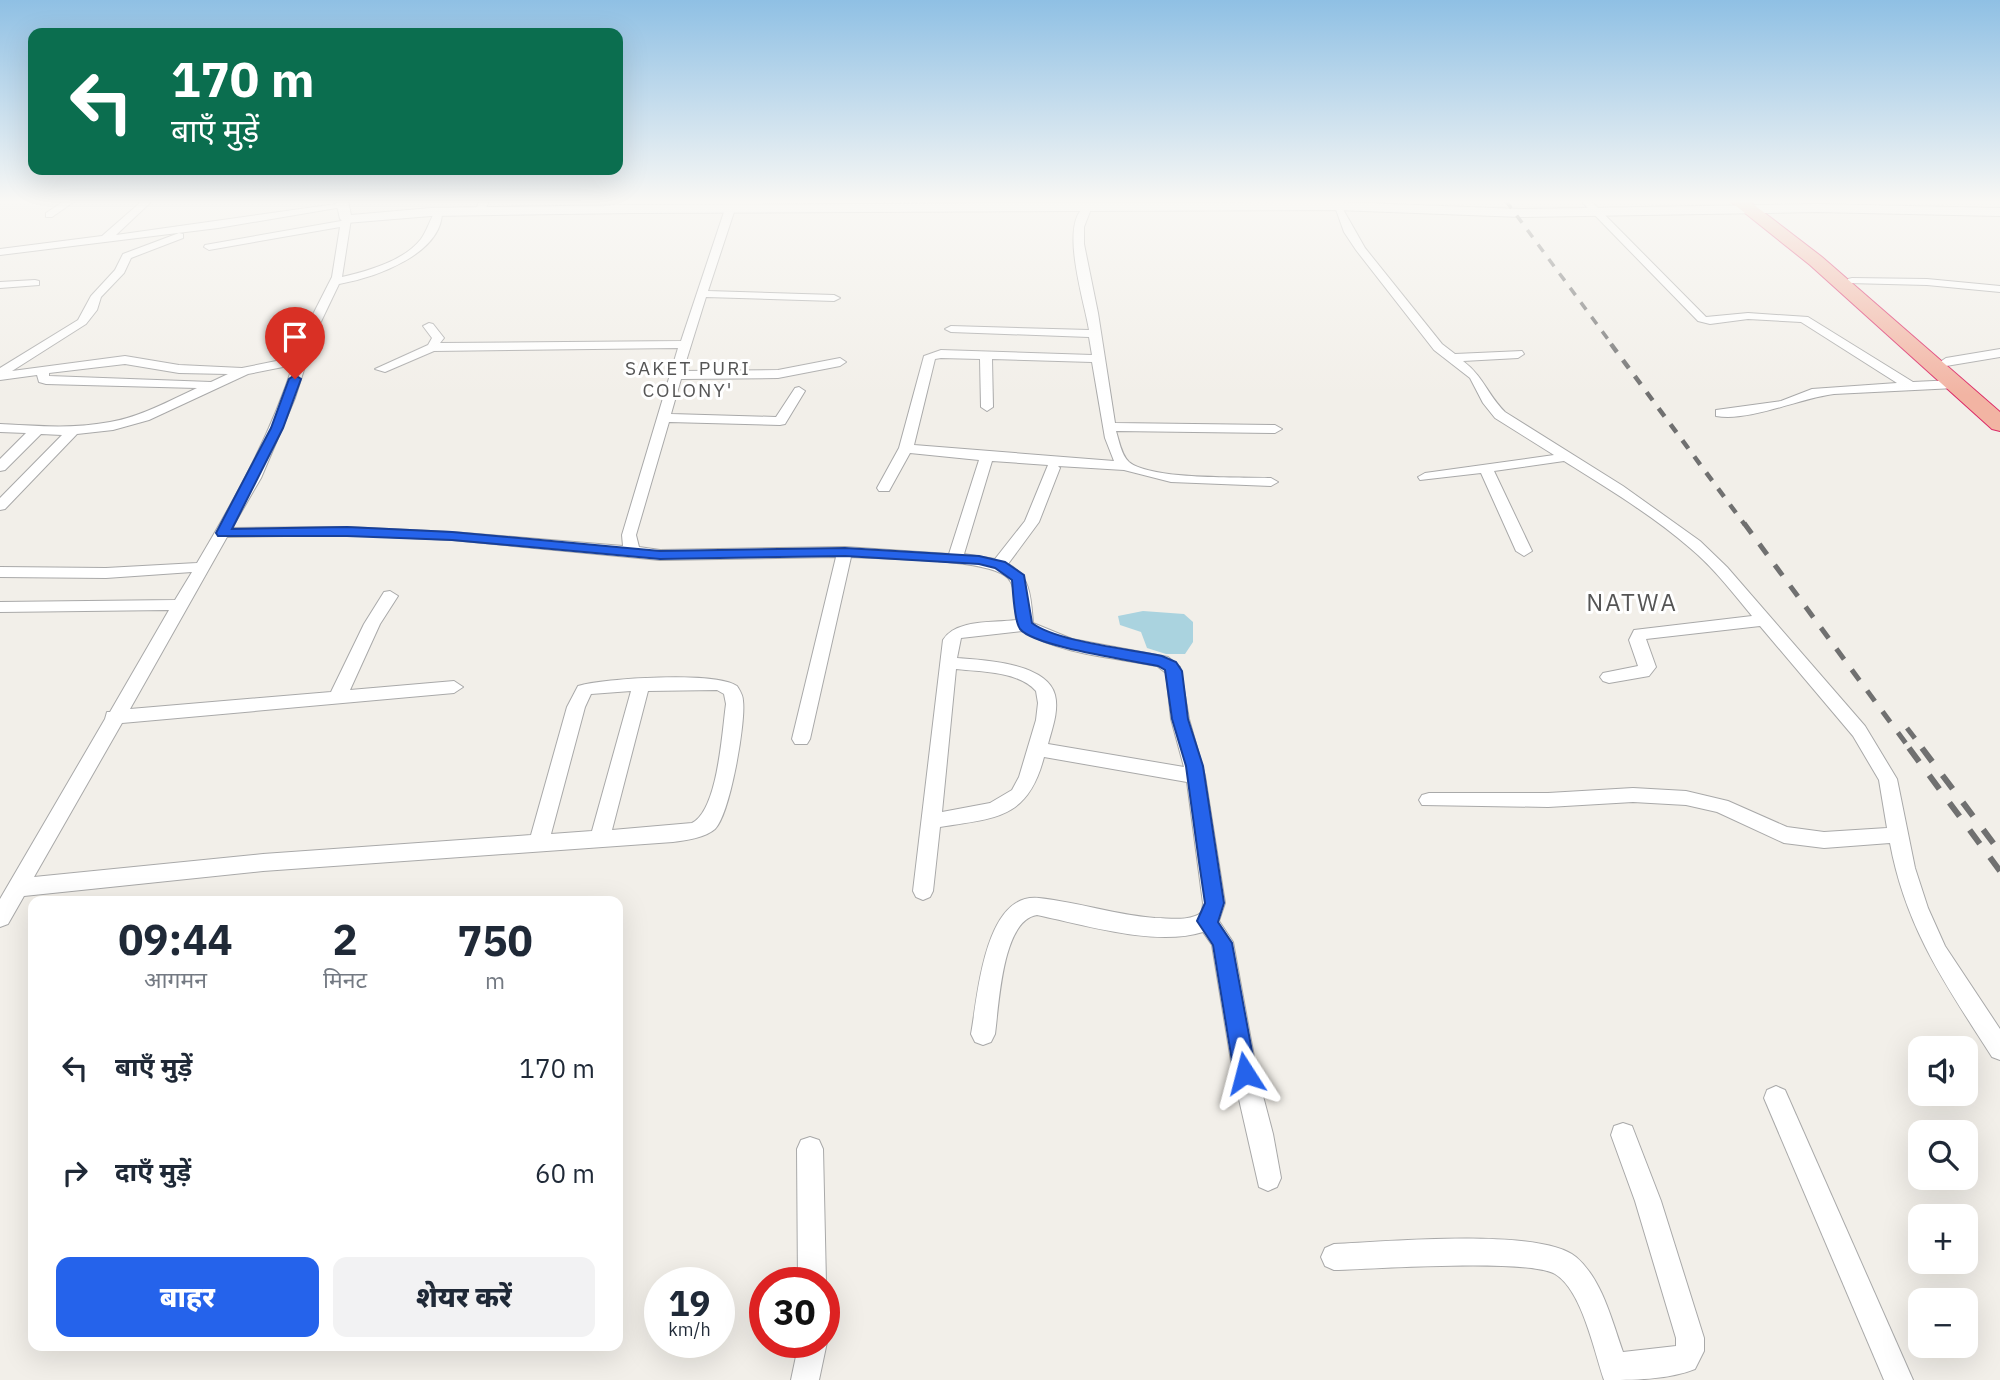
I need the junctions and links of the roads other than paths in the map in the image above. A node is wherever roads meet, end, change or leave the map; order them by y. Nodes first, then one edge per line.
1 (123, 265) edge
2 (340, 265) edge
3 (387, 265) edge
4 (711, 265) edge
5 (1083, 265) edge
6 (1373, 265) edge
7 (1649, 265) edge
8 (1821, 265) edge
9 (1831, 265) edge
10 (335, 281) junction
11 (1852, 281) junction
12 (35, 283) dead end
13 (0, 285) edge
14 (2000, 289) edge
15 (701, 294) junction
16 (834, 298) dead end
17 (429, 326) dead end
18 (951, 329) dead end
19 (1095, 334) junction
20 (686, 344) junction
21 (432, 347) junction
22 (2000, 353) edge
23 (1518, 354) dead end
24 (986, 357) junction
25 (1451, 358) junction
26 (1098, 359) junction
27 (301, 360) junction
28 (840, 362) dead end
29 (1946, 362) junction
30 (381, 369) dead end
31 (43, 371) junction
32 (245, 371) junction
33 (0, 375) edge
34 (676, 375) junction
35 (1955, 384) junction
36 (212, 385) junction
37 (1909, 385) junction
38 (799, 391) dead end
39 (987, 407) dead end
40 (2000, 411) edge
41 (1721, 414) dead end
42 (664, 418) junction
43 (2000, 424) edge
44 (1110, 426) junction
45 (0, 428) edge
46 (1275, 429) dead end
47 (36, 431) junction
48 (74, 431) junction
49 (906, 448) junction
50 (987, 457) junction
51 (1566, 457) junction
52 (1124, 466) junction
53 (0, 467) edge
54 (1053, 468) dead end
55 (1485, 468) junction
56 (1425, 477) dead end
57 (1271, 482) dead end
58 (884, 488) dead end
59 (0, 506) edge
60 (223, 533) junction
61 (632, 551) junction
62 (1524, 551) dead end
63 (845, 552) junction
64 (956, 557) junction
65 (1000, 565) junction
66 (204, 567) junction
67 (0, 572) edge
68 (390, 596) dead end
69 (181, 606) junction
70 (0, 607) edge
71 (1765, 620) junction
72 (1025, 625) junction
73 (948, 663) junction
74 (1609, 677) dead end
75 (641, 685) junction
76 (454, 687) dead end
77 (337, 698) junction
78 (113, 717) junction
79 (801, 738) dead end
80 (1037, 749) junction
81 (1196, 776) junction
82 (1429, 800) dead end
83 (932, 821) junction
84 (1899, 835) junction
85 (600, 839) junction
86 (539, 842) junction
87 (17, 888) junction
88 (923, 891) dead end
89 (0, 918) edge
90 (1207, 921) junction
91 (983, 1034) dead end
92 (2000, 1049) edge
93 (1776, 1098) dead end
94 (1623, 1135) dead end
95 (810, 1149) dead end
96 (1268, 1178) dead end
97 (1334, 1258) dead end
98 (812, 1267) edge
99 (810, 1358) edge
100 (1615, 1374) edge
101 (805, 1380) edge
102 (1899, 1380) edge

1 - 33 street
2 - 10 street
3 - 10 street
4 - 15 street
5 - 19 street
6 - 25 street
7 - 37 street
8 - 35 highway
9 - 11 highway
10 - 27 street
11 - 14 street
11 - 29 highway
12 - 13 street
15 - 16 street
15 - 20 street
17 - 21 street
18 - 19 street
19 - 26 street
20 - 21 street
20 - 34 street
21 - 30 street
22 - 29 street
23 - 25 street
24 - 26 street
24 - 39 street
24 - 49 street
25 - 51 street
26 - 44 street
27 - 32 street
27 - 60 street
28 - 34 street
29 - 40 highway
31 - 32 street
31 - 33 street
31 - 36 street
32 - 36 street
34 - 42 street
35 - 37 street
35 - 43 highway
36 - 48 street
37 - 41 street
38 - 42 street
42 - 61 street
44 - 46 street
44 - 52 street
45 - 47 street
47 - 48 street
47 - 53 street
48 - 59 street
49 - 50 street
49 - 58 street
50 - 52 street
50 - 64 street
51 - 55 street
51 - 71 street
52 - 57 street
54 - 65 street
55 - 56 street
55 - 62 street
60 - 61 street
60 - 66 street
61 - 63 street
63 - 64 street
63 - 79 street
64 - 65 street
65 - 72 street
66 - 67 street
66 - 69 street
68 - 77 street
69 - 70 street
69 - 78 street
71 - 74 street
71 - 84 street
72 - 73 street
72 - 81 street
73 - 80 street
73 - 83 street
75 - 85 street
75 - 85 street
75 - 86 street
76 - 77 street
77 - 78 street
78 - 87 street
80 - 81 street
80 - 83 street
81 - 90 street
82 - 84 street
83 - 88 street
84 - 92 street
85 - 86 street
86 - 87 street
87 - 89 street
90 - 91 street
90 - 96 street
93 - 102 street
94 - 100 street
95 - 98 street
97 - 100 street
99 - 101 street

